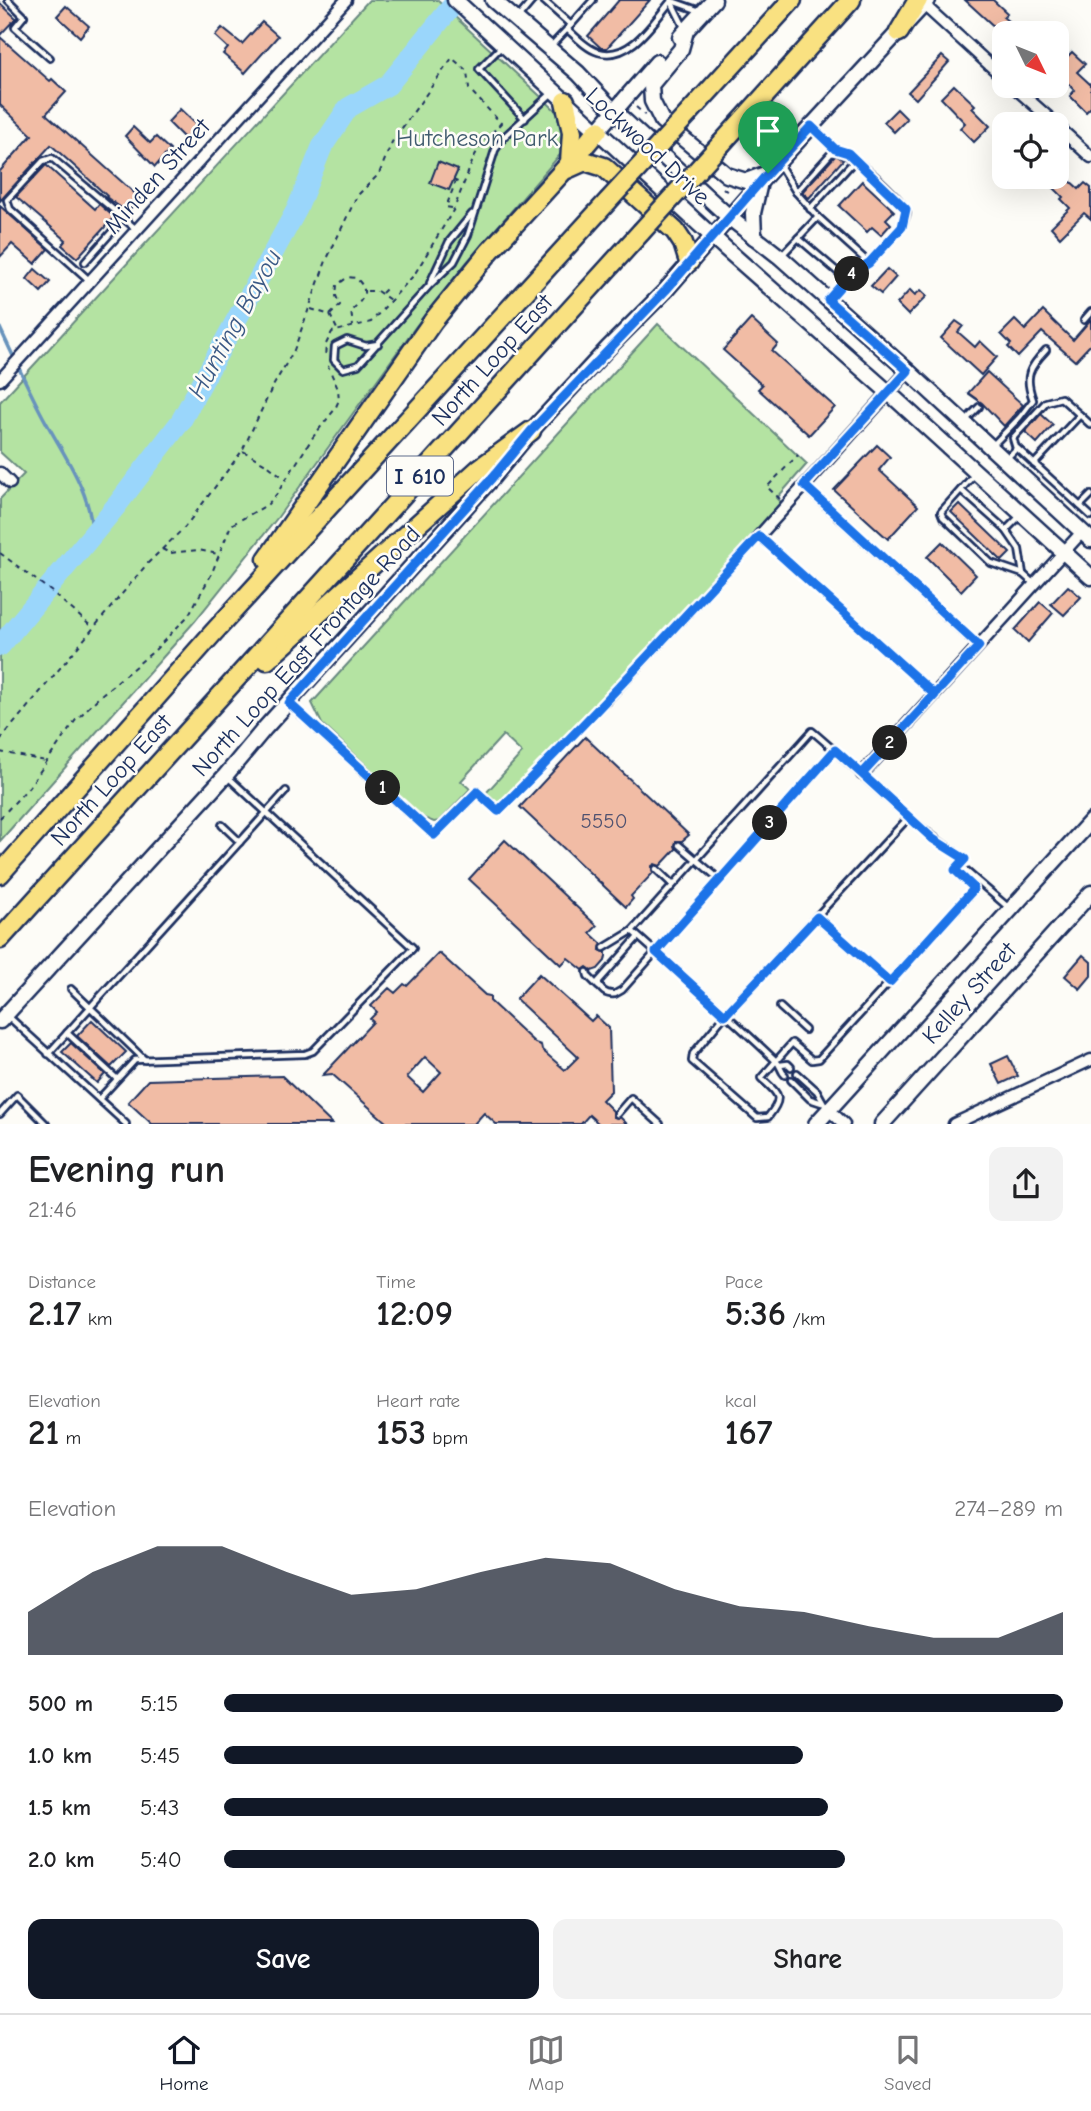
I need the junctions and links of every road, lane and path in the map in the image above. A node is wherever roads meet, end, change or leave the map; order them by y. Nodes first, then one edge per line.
1 (8, 0) edge
2 (346, 0) edge
3 (455, 0) edge
4 (493, 0) edge
5 (533, 0) edge
6 (543, 0) edge
7 (593, 0) edge
8 (714, 0) edge
9 (792, 0) edge
10 (850, 0) edge
11 (671, 1) edge
12 (923, 2) edge
13 (703, 12) junction
14 (516, 20) junction
15 (569, 27) junction
16 (686, 31) junction
17 (899, 32) joint
18 (503, 45) junction
19 (550, 48) junction
20 (50, 58) dead end
21 (992, 67) edge
22 (560, 96) junction
23 (1026, 98) edge
24 (613, 110) junction
25 (1042, 112) edge
26 (525, 119) junction
27 (811, 126) junction
28 (598, 130) junction
29 (1069, 137) edge
30 (835, 149) junction
31 (1091, 156) edge
32 (855, 160) junction
33 (567, 167) junction
34 (769, 173) junction
35 (464, 184) junction
36 (796, 192) junction
37 (454, 209) junction
38 (810, 209) junction
39 (473, 213) junction
40 (818, 217) junction
41 (730, 218) junction
42 (117, 226) dead end
43 (136, 230) junction
44 (110, 234) junction
45 (712, 237) junction
46 (754, 237) junction
47 (798, 238) junction
48 (123, 245) junction
49 (92, 255) junction
50 (780, 257) junction
51 (85, 262) dead end
52 (689, 262) junction
53 (869, 263) junction
54 (105, 264) junction
55 (846, 279) junction
56 (90, 281) junction
57 (388, 286) dead end
58 (429, 286) junction
59 (365, 291) junction
60 (382, 293) junction
61 (828, 300) junction
62 (391, 301) junction
63 (310, 308) junction
64 (1091, 312) edge
65 (330, 315) junction
66 (1084, 320) dead end
67 (353, 326) junction
68 (338, 329) junction
69 (378, 344) junction
70 (1046, 350) dead end
71 (908, 371) junction
72 (0, 380) edge
73 (888, 392) junction
74 (979, 407) dead end
75 (1080, 415) junction
76 (964, 422) junction
77 (1091, 425) edge
78 (531, 431) junction
79 (990, 447) junction
80 (1017, 448) junction
81 (242, 451) junction
82 (798, 455) dead end
83 (1005, 460) junction
84 (1034, 464) junction
85 (0, 473) edge
86 (976, 473) junction
87 (285, 479) junction
88 (10, 483) dead end
89 (804, 485) junction
90 (1060, 488) junction
91 (961, 490) junction
92 (1091, 495) edge
93 (1048, 501) junction
94 (786, 505) junction
95 (1080, 506) junction
96 (1021, 513) junction
97 (1091, 516) edge
98 (1006, 530) junction
99 (1087, 532) edge
100 (759, 536) junction
101 (162, 550) junction
102 (1064, 552) junction
103 (0, 553) edge
104 (219, 555) junction
105 (1023, 574) junction
106 (1091, 577) edge
107 (1035, 584) junction
108 (94, 629) junction
109 (213, 633) junction
110 (979, 646) junction
111 (935, 695) junction
112 (606, 702) joint
113 (289, 703) junction
114 (199, 720) junction
115 (0, 740) edge
116 (835, 750) junction
117 (0, 752) edge
118 (47, 761) junction
119 (862, 774) junction
120 (231, 780) junction
121 (286, 792) dead end
122 (498, 811) joint
123 (266, 813) junction
124 (909, 817) junction
125 (0, 818) edge
126 (1091, 821) edge
127 (222, 825) dead end
128 (240, 842) junction
129 (679, 845) dead end
130 (696, 860) junction
131 (959, 865) junction
132 (656, 869) dead end
133 (0, 874) edge
134 (719, 879) junction
135 (673, 885) junction
136 (1090, 895) edge
137 (1011, 909) junction
138 (817, 917) junction
139 (632, 931) junction
140 (638, 937) junction
141 (0, 939) edge
142 (604, 948) dead end
143 (656, 952) junction
144 (587, 972) dead end
145 (890, 982) junction
146 (599, 987) junction
147 (71, 989) dead end
148 (91, 1006) junction
149 (780, 1007) dead end
150 (725, 1015) junction
151 (3, 1018) edge
152 (805, 1030) dead end
153 (67, 1033) junction
154 (48, 1054) junction
155 (145, 1060) junction
156 (1091, 1060) edge
157 (778, 1063) junction
158 (791, 1067) dead end
159 (797, 1073) dead end
160 (785, 1075) dead end
161 (117, 1079) junction
162 (791, 1080) dead end
163 (99, 1098) junction
164 (826, 1107) junction
165 (0, 1114) edge
166 (617, 1114) dead end
167 (46, 1124) edge
168 (126, 1124) edge
169 (660, 1124) edge
170 (816, 1124) edge
171 (844, 1124) edge
172 (882, 1124) edge
173 (954, 1124) edge

1 - 20 lane
2 - 43 street, Minden Street
3 - 18 main road, Lockwood Drive
4 - 14 main road, Lockwood Drive
5 - 14 lane
6 - 15 lane
7 - 15 lane
8 - 13 main road
9 - 109 highway, North Loop East / I 610, bridge
10 - 114 highway, North Loop East / I 610, bridge
11 - 13 lane
11 - 15 lane
11 - 16 lane
12 - 17 highway
12 - 21 street
13 - 16 main road
14 - 19 main road, Lockwood Drive
15 - 19 lane
16 - 24 main road
16 - 34 main road
17 - 27 main road, North Loop East Frontage Road
18 - 22 main road, Lockwood Drive
18 - 26 lane
19 - 24 main road, Lockwood Drive
22 - 26 lane
22 - 28 main road, Lockwood Drive
22 - 33 highway
23 - 25 street
24 - 28 main road
24 - 41 main road, Lockwood Drive
26 - 39 lane
27 - 30 lane
27 - 34 main road, North Loop East Frontage Road
28 - 33 highway
28 - 45 main road, Lockwood Drive
29 - 31 street
30 - 32 lane
30 - 36 lane
32 - 38 lane
32 - 53 lane
33 - 52 highway
33 - 109 highway
34 - 36 lane
34 - 41 main road, North Loop East Frontage Road
34 - 46 main road
35 - 37 path
35 - 37 path
35 - 63 path
36 - 38 lane
37 - 62 path
38 - 40 lane
39 - 58 lane
39 - 58 lane
40 - 47 lane
40 - 53 lane
41 - 45 main road, North Loop East Frontage Road
41 - 46 main road, Lockwood Drive
42 - 44 lane
43 - 48 street, Minden Street
43 - 56 lane
44 - 48 lane
44 - 49 lane
45 - 52 main road, North Loop East Frontage Road
45 - 73 main road, Lockwood Drive
46 - 50 main road, Lockwood Drive
47 - 50 lane
47 - 55 lane
48 - 54 street, Minden Street
49 - 51 lane
49 - 54 lane
50 - 61 main road, Lockwood Drive
52 - 78 main road, North Loop East Frontage Road
53 - 55 lane
54 - 56 street, Minden Street
55 - 61 lane
56 - 72 street, Minden Street
57 - 60 path
58 - 69 lane
59 - 60 path
59 - 65 path
59 - 67 path
60 - 62 path
61 - 71 main road, Lockwood Drive
62 - 67 path
63 - 65 path
63 - 81 path
64 - 66 lane
65 - 68 path
67 - 68 path
68 - 87 path
69 - 69 lane
70 - 79 lane
71 - 73 street
71 - 76 main road, Lockwood Drive
73 - 86 main road, Lockwood Drive
73 - 89 street
74 - 76 lane
75 - 77 lane
75 - 80 lane
75 - 84 lane
76 - 79 main road, Lockwood Drive
78 - 113 main road, North Loop East Frontage Road
78 - 114 highway
79 - 83 main road, Lockwood Drive
80 - 83 lane
80 - 84 lane
81 - 87 path
81 - 101 path
82 - 94 path
83 - 93 main road, Lockwood Drive
84 - 90 lane
85 - 88 street
86 - 91 lane
86 - 96 main road, Lockwood Drive
87 - 104 path
89 - 94 street
89 - 110 lane
90 - 93 lane
90 - 95 lane
91 - 98 lane
91 - 105 lane
92 - 95 lane
93 - 99 main road, Lockwood Drive
94 - 100 street
95 - 97 lane
96 - 98 lane
96 - 102 main road, Lockwood Drive
98 - 105 lane
99 - 102 street
100 - 111 lane
100 - 112 lane
101 - 104 path
101 - 108 path
102 - 106 main road, Lockwood Drive
102 - 107 street
103 - 108 path
104 - 118 path
105 - 107 lane
107 - 110 street
108 - 115 path
109 - 133 highway, North Loop East / I 610
110 - 111 street
111 - 119 street
112 - 122 path
113 - 120 main road, North Loop East Frontage Road
113 - 122 lane
114 - 141 highway, North Loop East / I 610
116 - 119 lane
116 - 130 lane
116 - 134 lane
117 - 118 path
118 - 125 path
119 - 124 lane
120 - 123 lane
120 - 151 main road, North Loop East Frontage Road
121 - 123 lane
123 - 128 lane
123 - 155 lane
124 - 131 lane
124 - 138 lane
126 - 137 main road, Kelley Street
127 - 128 lane
128 - 148 lane
129 - 130 lane
130 - 134 lane
130 - 135 lane
131 - 137 lane
131 - 145 lane
132 - 135 lane
134 - 143 lane
135 - 139 lane
136 - 172 main road, Kelley Street
137 - 164 main road, Kelley Street
138 - 145 lane
138 - 150 lane
139 - 140 lane
139 - 142 lane
140 - 143 lane
140 - 146 lane
143 - 146 lane
143 - 150 lane
144 - 146 lane
145 - 157 lane
147 - 148 lane
148 - 153 lane
148 - 155 lane
149 - 152 lane
150 - 157 lane
150 - 157 lane
151 - 154 lane
153 - 154 lane
153 - 161 lane
154 - 163 lane
155 - 161 lane
156 - 173 street
157 - 158 lane
157 - 160 lane
159 - 164 lane
161 - 163 lane
162 - 164 lane
163 - 168 lane
164 - 170 main road, Kelley Street
164 - 171 street
165 - 167 lane
166 - 169 lane

